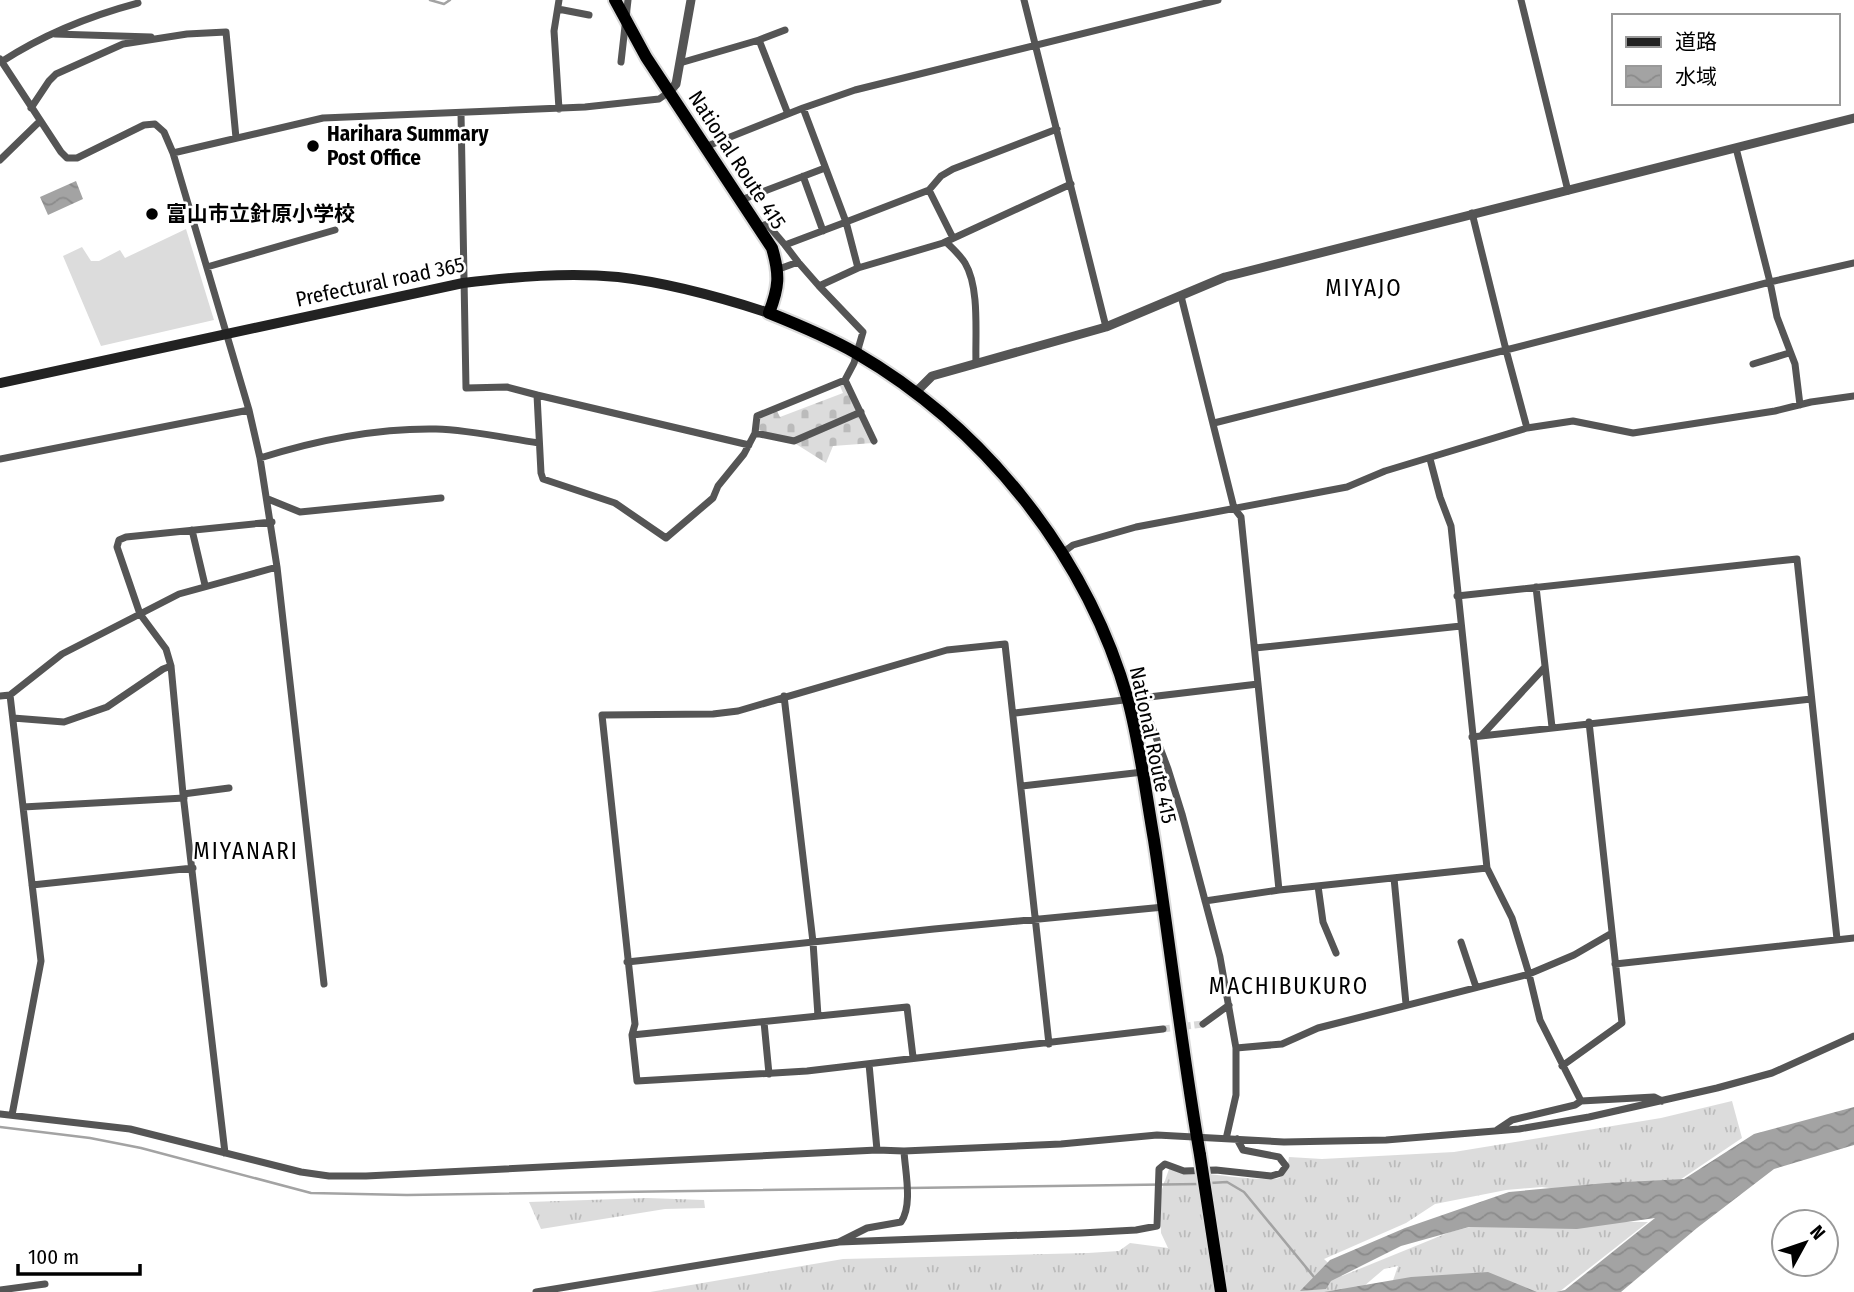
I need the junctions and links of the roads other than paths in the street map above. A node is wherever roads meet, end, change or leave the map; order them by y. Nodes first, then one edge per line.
1 (559, 0) edge
2 (615, 0) edge
3 (628, 0) edge
4 (691, 0) edge
5 (1024, 0) edge
6 (1218, 0) edge
7 (1521, 0) edge
8 (138, 3) dead end
9 (558, 9) junction
10 (589, 15) dead end
11 (625, 20) junction
12 (786, 30) dead end
13 (50, 34) junction
14 (154, 38) junction
15 (759, 40) junction
16 (1034, 46) junction
17 (1, 60) edge
18 (621, 62) dead end
19 (680, 63) junction
20 (669, 92) junction
21 (32, 108) junction
22 (803, 108) junction
23 (559, 109) junction
24 (461, 113) junction
25 (788, 114) junction
26 (1854, 118) edge
27 (40, 121) junction
28 (1057, 130) junction
29 (236, 138) junction
30 (705, 147) junction
31 (1736, 148) junction
32 (173, 153) junction
33 (0, 160) edge
34 (825, 168) junction
35 (803, 176) junction
36 (1071, 184) junction
37 (929, 190) junction
38 (1568, 191) junction
39 (741, 200) junction
40 (1472, 213) junction
41 (846, 222) junction
42 (759, 227) junction
43 (335, 230) dead end
44 (824, 231) junction
45 (950, 240) junction
46 (785, 245) junction
47 (798, 262) junction
48 (1854, 263) edge
49 (207, 267) junction
50 (858, 268) junction
51 (779, 269) junction
52 (1770, 282) junction
53 (463, 284) junction
54 (819, 286) junction
55 (1181, 296) junction
56 (769, 313) junction
57 (1106, 327) junction
58 (226, 334) junction
59 (1506, 350) junction
60 (856, 353) junction
61 (1789, 353) junction
62 (976, 363) junction
63 (1753, 364) dead end
64 (845, 380) junction
65 (0, 383) edge
66 (915, 393) junction
67 (537, 395) junction
68 (1854, 396) edge
69 (1800, 405) junction
70 (249, 410) junction
71 (861, 412) junction
72 (1214, 423) junction
73 (1527, 428) junction
74 (755, 433) junction
75 (874, 441) dead end
76 (539, 443) junction
77 (749, 445) junction
78 (260, 458) junction
79 (0, 459) edge
80 (1430, 459) junction
81 (441, 498) dead end
82 (268, 499) junction
83 (1234, 508) junction
84 (272, 522) junction
85 (192, 530) junction
86 (1062, 553) junction
87 (278, 568) junction
88 (205, 585) junction
89 (1536, 587) junction
90 (1457, 596) junction
91 (141, 614) junction
92 (1461, 626) junction
93 (1255, 648) junction
94 (170, 666) junction
95 (1545, 667) junction
96 (1258, 684) junction
97 (10, 695) junction
98 (0, 696) edge
99 (784, 696) junction
100 (1811, 699) junction
101 (1128, 701) junction
102 (1015, 713) junction
103 (13, 718) junction
104 (1589, 722) junction
105 (1552, 727) junction
106 (1482, 735) junction
107 (1472, 737) junction
108 (1143, 772) junction
109 (1022, 786) junction
110 (229, 788) dead end
111 (183, 796) junction
112 (23, 807) junction
113 (193, 868) junction
114 (1487, 868) junction
115 (1394, 878) junction
116 (32, 885) junction
117 (1318, 886) junction
118 (1279, 890) junction
119 (1205, 901) junction
120 (1164, 907) junction
121 (1035, 921) junction
122 (1612, 933) junction
123 (1854, 938) edge
124 (1837, 939) junction
125 (813, 942) junction
126 (1461, 942) dead end
127 (1336, 953) dead end
128 (627, 962) junction
129 (1615, 964) junction
130 (1530, 974) junction
131 (324, 984) dead end
132 (1476, 987) junction
133 (1406, 1004) junction
134 (1229, 1005) junction
135 (818, 1016) junction
136 (764, 1022) junction
137 (1203, 1024) tunnel mouth
138 (1163, 1029) tunnel mouth
139 (632, 1035) junction
140 (1854, 1036) edge
141 (1049, 1044) junction
142 (1236, 1048) junction
143 (914, 1057) junction
144 (869, 1064) junction
145 (1562, 1066) junction
146 (769, 1074) junction
147 (1581, 1101) junction
148 (1662, 1101) junction
149 (0, 1114) edge
150 (12, 1115) junction
151 (1496, 1130) junction
152 (1197, 1136) junction
153 (1226, 1139) junction
154 (1237, 1139) junction
155 (877, 1150) junction
156 (904, 1151) junction
157 (225, 1153) junction
158 (839, 1242) junction
159 (45, 1284) dead end
160 (0, 1290) edge
161 (536, 1292) edge
162 (1221, 1292) edge

1 - 9 street
2 - 11 highway, National Route 415
3 - 11 street
4 - 19 street
5 - 16 street
6 - 16 street
7 - 38 street
8 - 13 street
9 - 10 street
9 - 23 street
11 - 18 street
11 - 20 highway, National Route 415
12 - 15 street
13 - 14 street
13 - 17 street
14 - 21 street
14 - 29 street
15 - 19 street
15 - 25 street
16 - 22 street
16 - 28 street
17 - 21 street
19 - 20 street
20 - 23 street
20 - 30 highway, National Route 415
21 - 27 street
22 - 25 street
22 - 34 street
23 - 24 street
24 - 29 street
24 - 53 street
25 - 30 street
26 - 31 street
27 - 32 street
27 - 33 street
28 - 36 street
28 - 37 street
29 - 32 street
30 - 39 highway, National Route 415
31 - 38 street
31 - 52 street
32 - 49 street
34 - 35 street
34 - 41 street
35 - 39 street
35 - 44 street
36 - 45 street
36 - 57 street
37 - 41 street
37 - 45 street
38 - 40 street
39 - 42 highway, National Route 415
40 - 55 street
40 - 59 street
41 - 44 street
41 - 50 street
42 - 46 street
42 - 51 highway, National Route 415
43 - 49 street
44 - 46 street
45 - 50 street
45 - 62 street
46 - 47 street
47 - 51 street
47 - 54 street
48 - 52 street
49 - 58 street
50 - 54 street
51 - 56 highway
52 - 59 street
52 - 61 street
53 - 56 main road, Prefectural road 365
53 - 58 main road, Prefectural road 365
53 - 67 street
54 - 60 street
55 - 57 street
55 - 72 street
56 - 60 highway, National Route 415
57 - 62 street
58 - 65 main road, Prefectural road 365
58 - 70 street
59 - 72 street
59 - 73 street
60 - 64 street
60 - 66 highway, National Route 415
61 - 63 street
61 - 69 street
62 - 66 street
64 - 71 street
64 - 74 street
66 - 86 highway, National Route 415
67 - 76 street
67 - 77 street
68 - 69 street
69 - 73 street
70 - 78 street
70 - 79 street
71 - 74 street
71 - 75 street
72 - 83 street
73 - 80 street
74 - 77 street
76 - 77 street
76 - 78 street
78 - 82 street
80 - 83 street
80 - 90 street
81 - 82 street
82 - 84 street
83 - 86 street
83 - 93 street
84 - 85 street
84 - 87 street
85 - 88 street
85 - 91 street
86 - 101 highway, National Route 415
87 - 88 street
87 - 131 street
88 - 91 street
89 - 90 street
89 - 95 street
89 - 100 street
90 - 92 street
91 - 94 street
91 - 97 street
92 - 93 street
92 - 107 street
93 - 96 street
94 - 103 street
94 - 111 street
95 - 105 street
95 - 106 street
96 - 101 street
96 - 118 street
97 - 98 street
97 - 103 street
99 - 102 street
99 - 125 street
99 - 128 street
100 - 104 street
100 - 124 street
101 - 102 street
101 - 108 highway, National Route 415
101 - 119 street
102 - 109 street
103 - 112 street
104 - 105 street
104 - 122 street
105 - 106 street
106 - 107 street
107 - 114 street
108 - 109 street
108 - 120 highway, National Route 415
109 - 121 street
110 - 111 street
111 - 112 street
111 - 113 street
112 - 116 street
113 - 116 street
113 - 157 street
114 - 115 street
114 - 130 street
115 - 117 street
115 - 133 street
116 - 150 street
117 - 118 street
117 - 127 street
118 - 119 street
119 - 134 street
120 - 121 street
120 - 152 highway, National Route 415
121 - 125 street
121 - 141 street
122 - 129 street
122 - 130 street
123 - 124 street
124 - 129 street
125 - 128 street
125 - 135 street
126 - 132 street
128 - 139 street
129 - 145 street
130 - 132 street
130 - 145 street
132 - 133 street
133 - 142 street
134 - 137 street
134 - 142 street
135 - 136 street
135 - 143 street
136 - 139 street
136 - 146 street
138 - 141 street
139 - 146 street
140 - 148 street
141 - 143 street
142 - 153 street
143 - 144 street
144 - 146 street
144 - 155 street
145 - 147 street
147 - 148 street
147 - 151 street
148 - 151 street
149 - 150 street
150 - 157 street
151 - 154 street
152 - 153 street
152 - 156 street
152 - 162 highway, National Route 415, bridge
153 - 154 street
154 - 158 street
155 - 156 street
155 - 157 street
156 - 158 street
158 - 161 street
159 - 160 street

